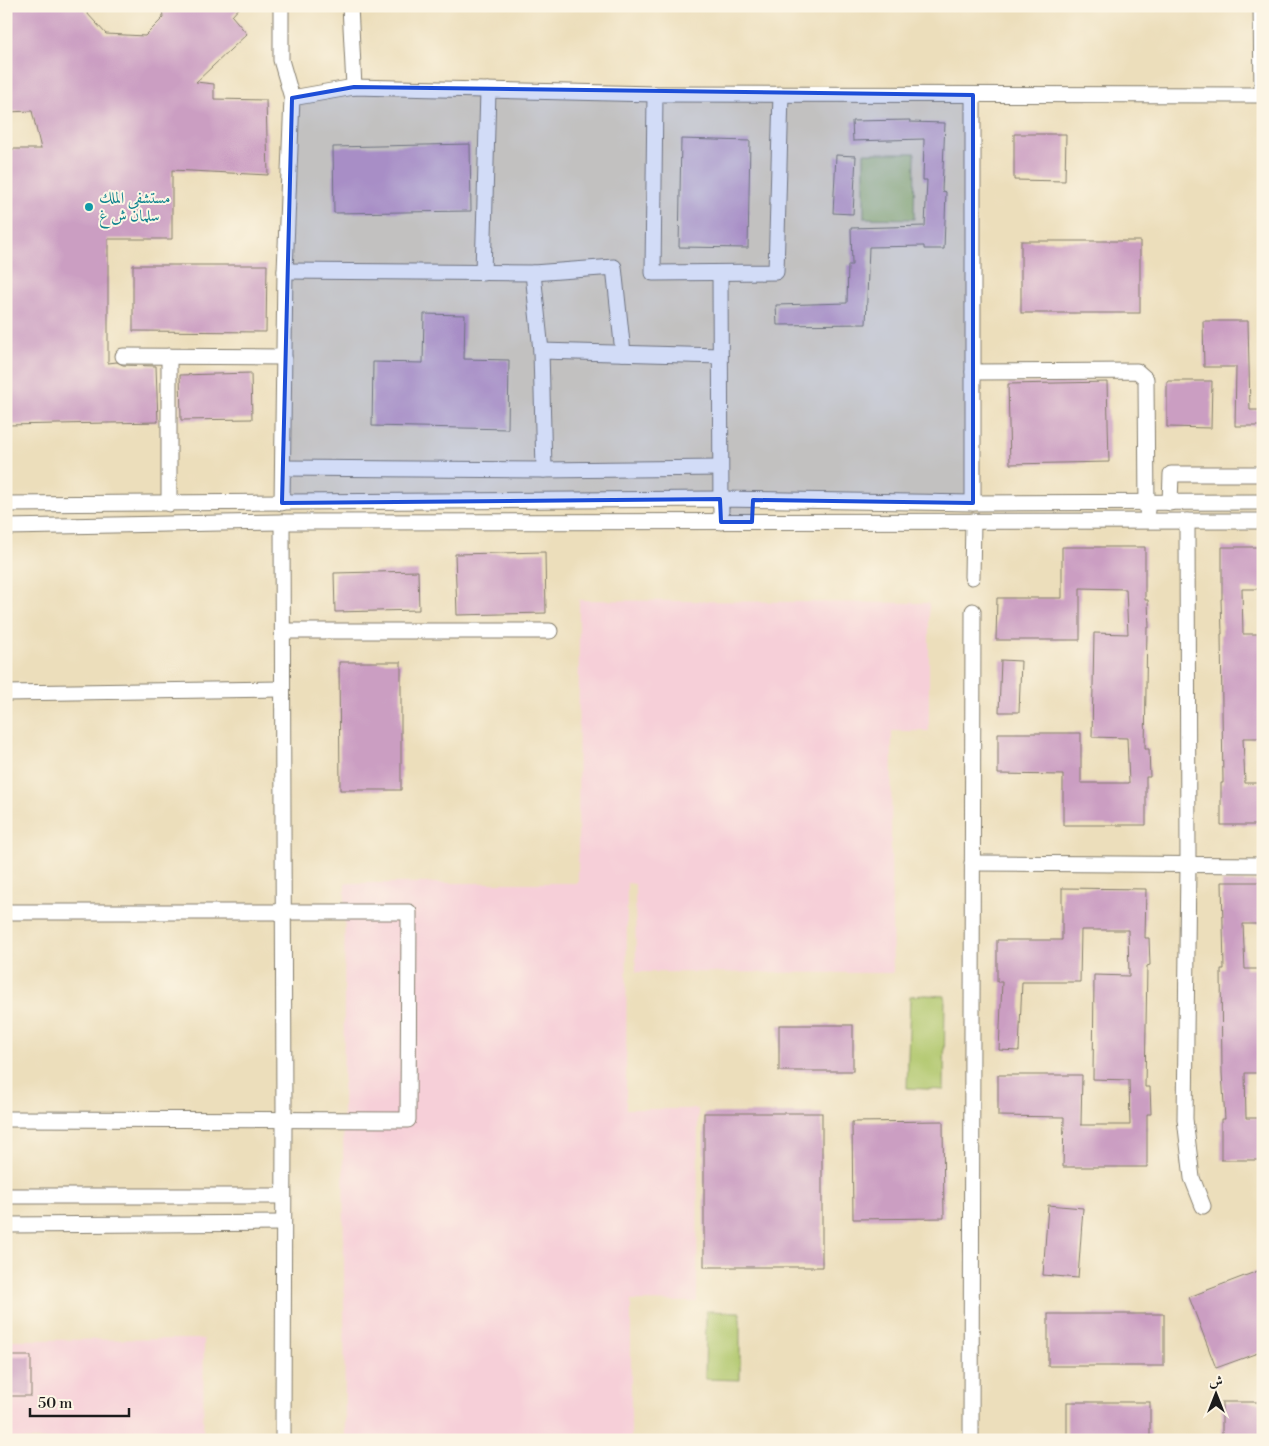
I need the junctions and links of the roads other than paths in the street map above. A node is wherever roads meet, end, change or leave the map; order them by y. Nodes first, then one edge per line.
1 (281, 6) edge
2 (350, 6) edge
3 (1261, 6) edge
4 (354, 87) junction
5 (488, 90) junction
6 (655, 94) junction
7 (781, 94) junction
8 (973, 95) junction
9 (1262, 95) edge
10 (292, 98) junction
11 (285, 271) junction
12 (483, 273) junction
13 (533, 273) junction
14 (720, 273) junction
15 (541, 351) junction
16 (623, 353) junction
17 (123, 356) dead end
18 (169, 356) junction
19 (720, 356) junction
20 (284, 357) junction
21 (973, 372) junction
22 (283, 468) junction
23 (720, 468) junction
24 (544, 470) junction
25 (1263, 474) edge
26 (720, 499) junction
27 (753, 500) junction
28 (1263, 502) edge
29 (282, 503) junction
30 (973, 503) junction
31 (1147, 503) junction
32 (1170, 503) junction
33 (6, 504) edge
34 (169, 504) junction
35 (973, 521) junction
36 (1147, 521) junction
37 (1187, 521) junction
38 (1263, 521) edge
39 (282, 522) junction
40 (721, 522) junction
41 (752, 522) junction
42 (6, 527) edge
43 (972, 577) dead end
44 (973, 611) dead end
45 (283, 631) junction
46 (550, 631) dead end
47 (281, 689) junction
48 (6, 693) edge
49 (972, 863) junction
50 (1188, 864) junction
51 (1263, 865) edge
52 (6, 912) edge
53 (282, 912) junction
54 (6, 1119) edge
55 (284, 1119) junction
56 (6, 1196) edge
57 (283, 1196) junction
58 (1203, 1206) dead end
59 (283, 1223) junction
60 (6, 1224) edge
61 (282, 1440) edge
62 (971, 1440) edge

1 - 10 street
2 - 4 street
3 - 9 street
4 - 5 street
4 - 10 street
5 - 6 street
5 - 12 street
6 - 7 street
6 - 14 street
7 - 8 street
7 - 14 street
8 - 9 street
8 - 21 street
10 - 11 street
11 - 12 street
11 - 20 street
12 - 13 street
13 - 15 street
13 - 16 street
14 - 19 street
15 - 16 street
15 - 24 street
16 - 19 street
17 - 18 street
18 - 20 street
18 - 34 street
19 - 23 street
20 - 22 street
21 - 30 street
21 - 31 street
22 - 24 street
22 - 29 street
23 - 24 street
23 - 26 street
25 - 32 street
26 - 27 street
26 - 29 street
26 - 40 street
27 - 30 street
27 - 41 street
28 - 32 street
29 - 34 street
30 - 31 street
31 - 32 street
31 - 36 street
33 - 34 street
35 - 36 street
35 - 41 street
35 - 43 street
36 - 37 street
37 - 38 street
37 - 50 street
39 - 40 street
39 - 42 street
39 - 45 street
40 - 41 street
44 - 49 street
45 - 46 street
45 - 47 street
47 - 48 street
47 - 53 street
49 - 50 street
49 - 62 street
50 - 51 street
50 - 58 street
52 - 53 street
53 - 55 street
53 - 55 street
54 - 55 street
55 - 57 street
56 - 57 street
57 - 59 street
59 - 60 street
59 - 61 street

